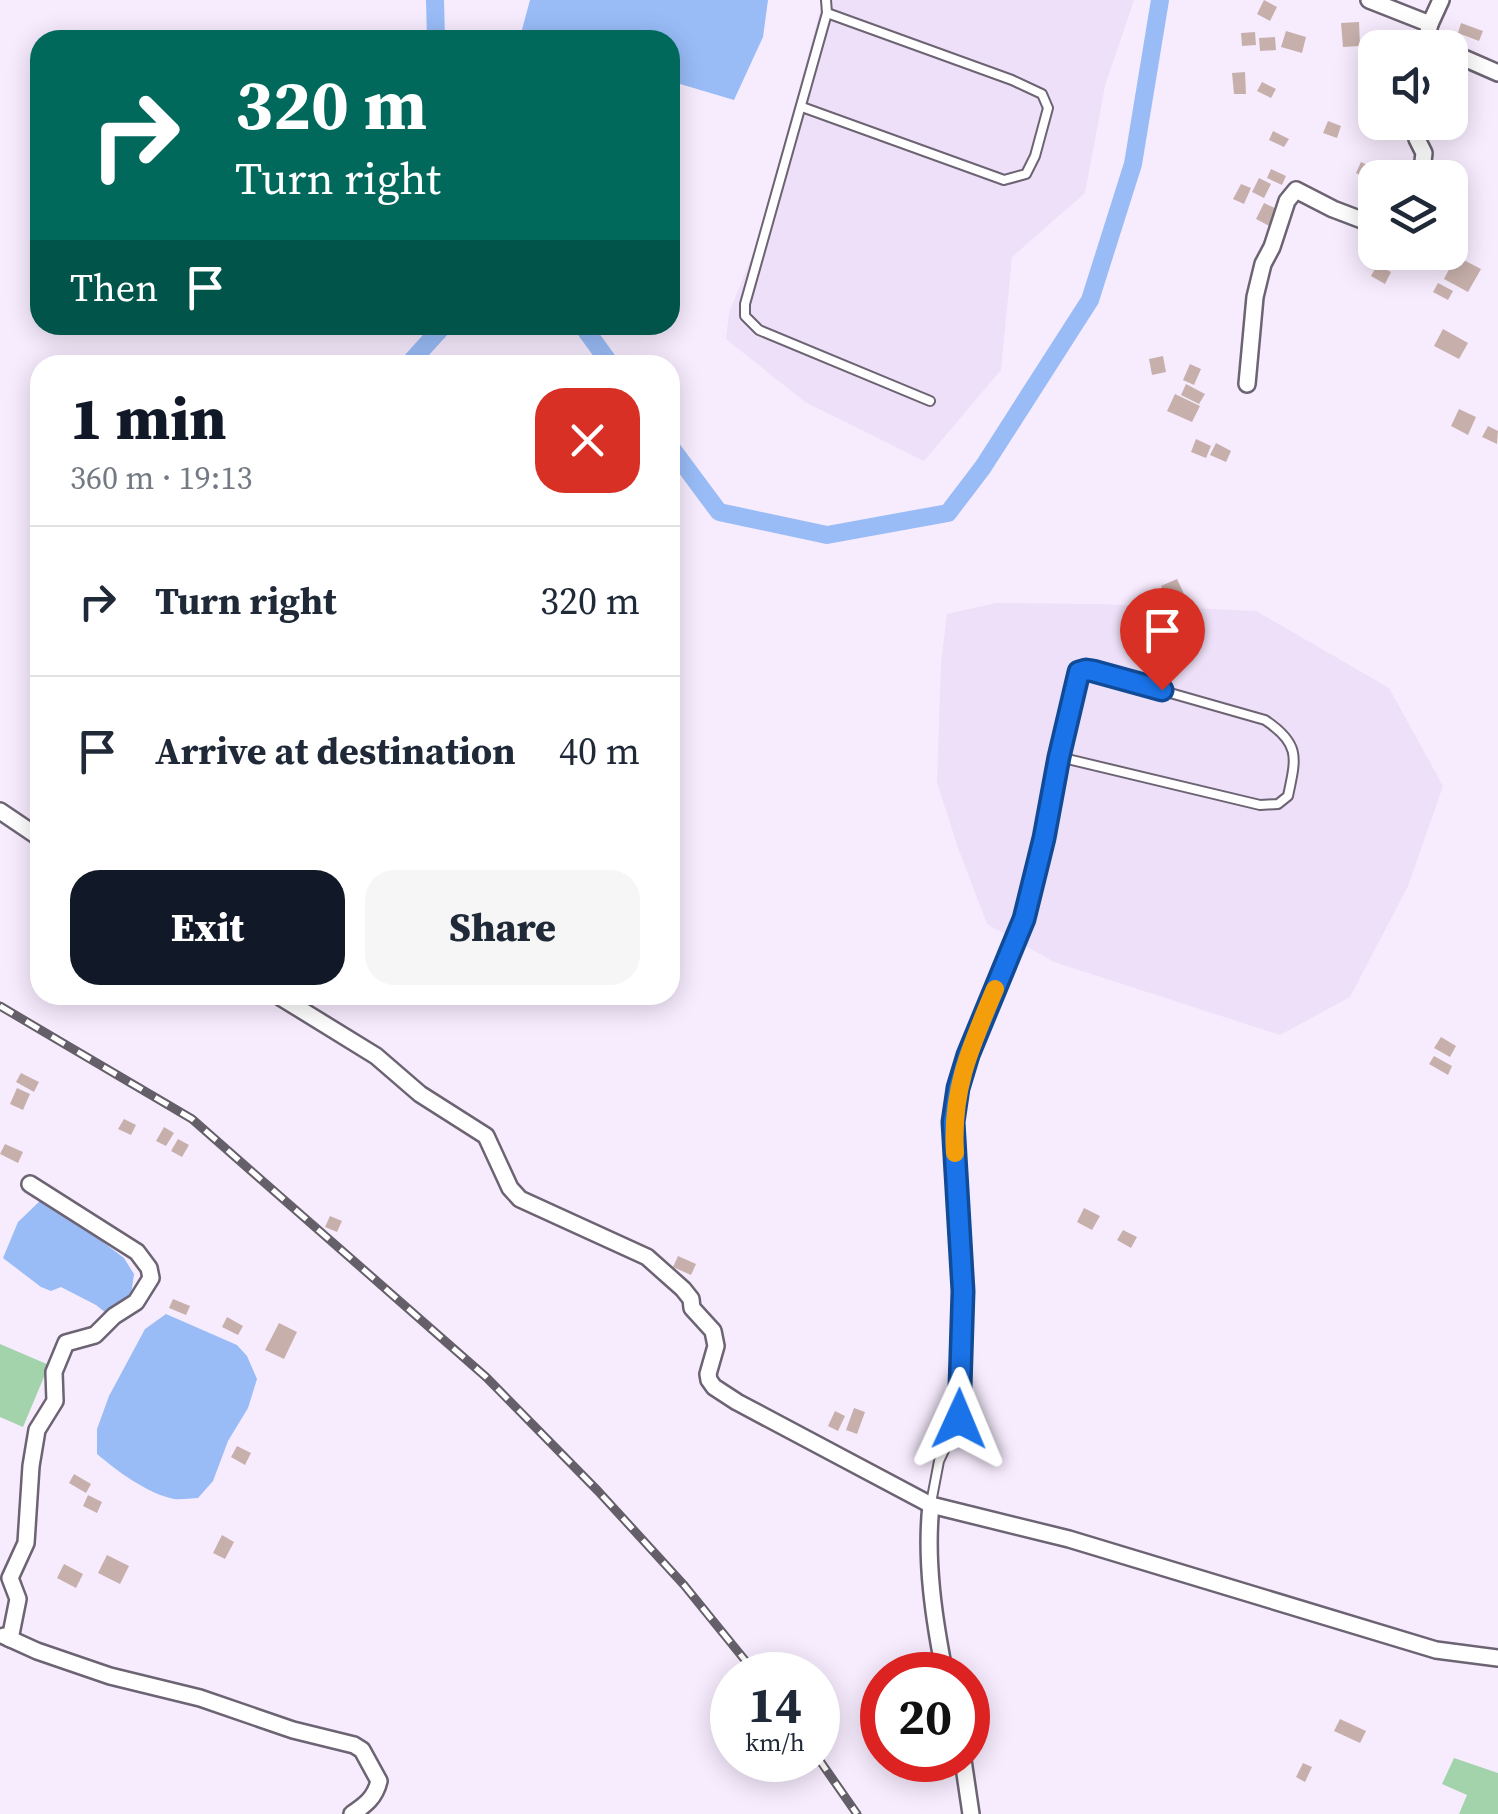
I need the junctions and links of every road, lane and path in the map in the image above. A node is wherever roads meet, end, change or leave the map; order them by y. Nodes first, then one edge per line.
1 (826, 0) edge
2 (1369, 0) edge
3 (1440, 1) edge
4 (826, 13) junction
5 (1417, 30) edge
6 (1429, 30) edge
7 (1468, 60) edge
8 (1498, 73) edge
9 (802, 107) junction
10 (1358, 219) edge
11 (1247, 384) dead end
12 (930, 401) dead end
13 (1059, 757) junction
14 (0, 812) edge
15 (30, 832) edge
16 (294, 1005) edge
17 (30, 1184) dead end
18 (931, 1505) junction
19 (5, 1637) edge
20 (942, 1652) edge
21 (1498, 1658) edge
22 (966, 1782) edge
23 (352, 1814) edge
24 (970, 1814) edge

1 - 4 lane
2 - 5 street
3 - 6 street
4 - 9 lane
4 - 9 lane
7 - 8 street
9 - 12 lane
10 - 11 street
13 - 13 lane
13 - 18 lane
14 - 15 street
16 - 18 street
17 - 19 street
18 - 20 street
18 - 21 street
19 - 23 street
22 - 24 street

